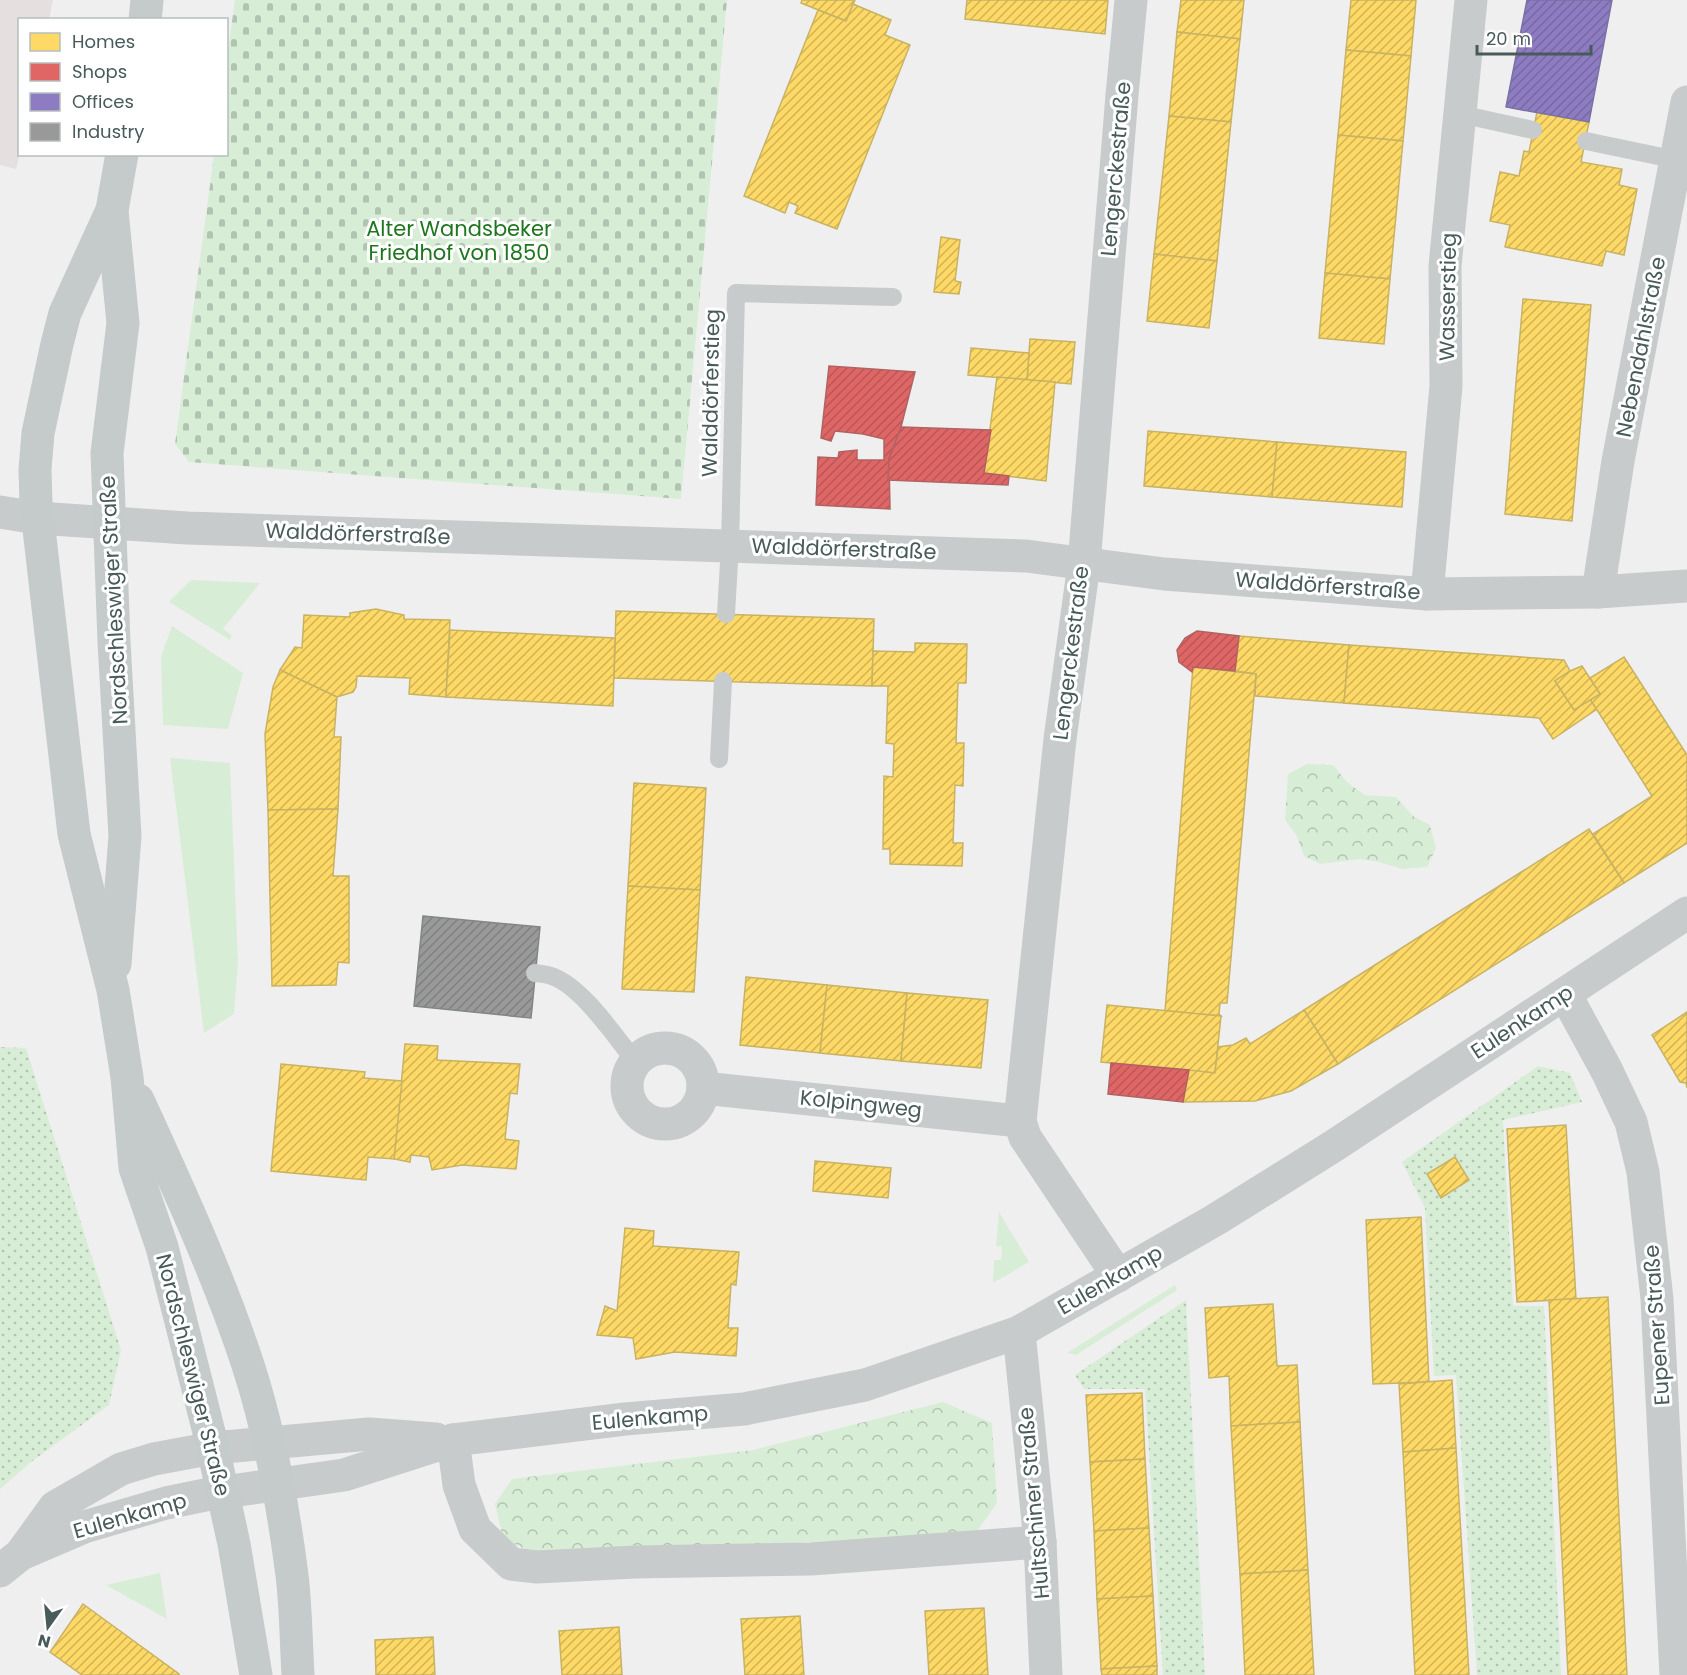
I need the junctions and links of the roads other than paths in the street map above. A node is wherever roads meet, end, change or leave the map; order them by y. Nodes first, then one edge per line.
1 (147, 0) edge
2 (1131, 0) edge
3 (1471, 0) edge
4 (144, 18) edge
5 (1687, 102) edge
6 (1460, 114) junction
7 (1533, 130) dead end
8 (1586, 141) dead end
9 (122, 156) edge
10 (1677, 160) junction
11 (112, 210) junction
12 (893, 297) dead end
13 (0, 512) edge
14 (38, 518) junction
15 (109, 524) junction
16 (730, 545) junction
17 (1084, 564) junction
18 (1687, 586) edge
19 (1598, 592) junction
20 (1427, 594) junction
21 (726, 614) dead end
22 (723, 681) dead end
23 (719, 759) dead end
24 (1687, 913) edge
25 (535, 973) dead end
26 (113, 990) junction
27 (1565, 994) junction
28 (636, 1062) junction
29 (127, 1077) junction
30 (703, 1088) junction
31 (1020, 1121) junction
32 (1118, 1276) junction
33 (1019, 1332) junction
34 (453, 1440) junction
35 (269, 1442) junction
36 (213, 1448) junction
37 (277, 1485) junction
38 (222, 1492) junction
39 (1040, 1542) junction
40 (10, 1562) edge
41 (256, 1675) edge
42 (298, 1675) edge
43 (1046, 1675) edge
44 (1677, 1675) edge

1 - 4 main road
2 - 17 street, Lengerckestraße
3 - 6 street, Wasserstieg
5 - 10 street, Nebendahlstraße
6 - 7 lane
6 - 20 street, Wasserstieg
8 - 10 lane
9 - 11 main road
10 - 19 street, Nebendahlstraße
11 - 14 main road, Nordschleswiger Straße
11 - 15 main road, Nordschleswiger Straße
12 - 16 lane, Walddörferstieg
13 - 14 street, Walddörferstraße
14 - 15 street, Walddörferstraße
14 - 26 main road, Nordschleswiger Straße
15 - 16 street, Walddörferstraße
15 - 26 main road, Nordschleswiger Straße
16 - 17 street, Walddörferstraße
16 - 21 lane
17 - 20 street, Walddörferstraße
17 - 31 street, Lengerckestraße
18 - 19 street, Walddörferstraße
19 - 20 street, Walddörferstraße
22 - 23 lane
24 - 27 street, Eulenkamp
25 - 28 lane
26 - 29 main road, Nordschleswiger Straße
27 - 32 street, Eulenkamp
27 - 44 street, Eupener Straße
28 - 30 street
28 - 30 street
29 - 35 main road, Nordschleswiger Straße
29 - 36 main road, Nordschleswiger Straße
30 - 31 street, Kolpingweg
31 - 32 street
32 - 33 street, Eulenkamp
33 - 34 street, Eulenkamp
33 - 39 street, Hultschiner Straße
34 - 35 street, Eulenkamp
34 - 37 street, Eulenkamp
34 - 39 street
35 - 36 street, Eulenkamp
35 - 37 main road, Nordschleswiger Straße
36 - 38 main road, Nordschleswiger Straße
36 - 40 street, Eulenkamp
37 - 38 street, Eulenkamp
37 - 42 main road, Nordschleswiger Straße
38 - 40 street, Eulenkamp
38 - 41 main road, Nordschleswiger Straße
39 - 43 street, Hultschiner Straße

